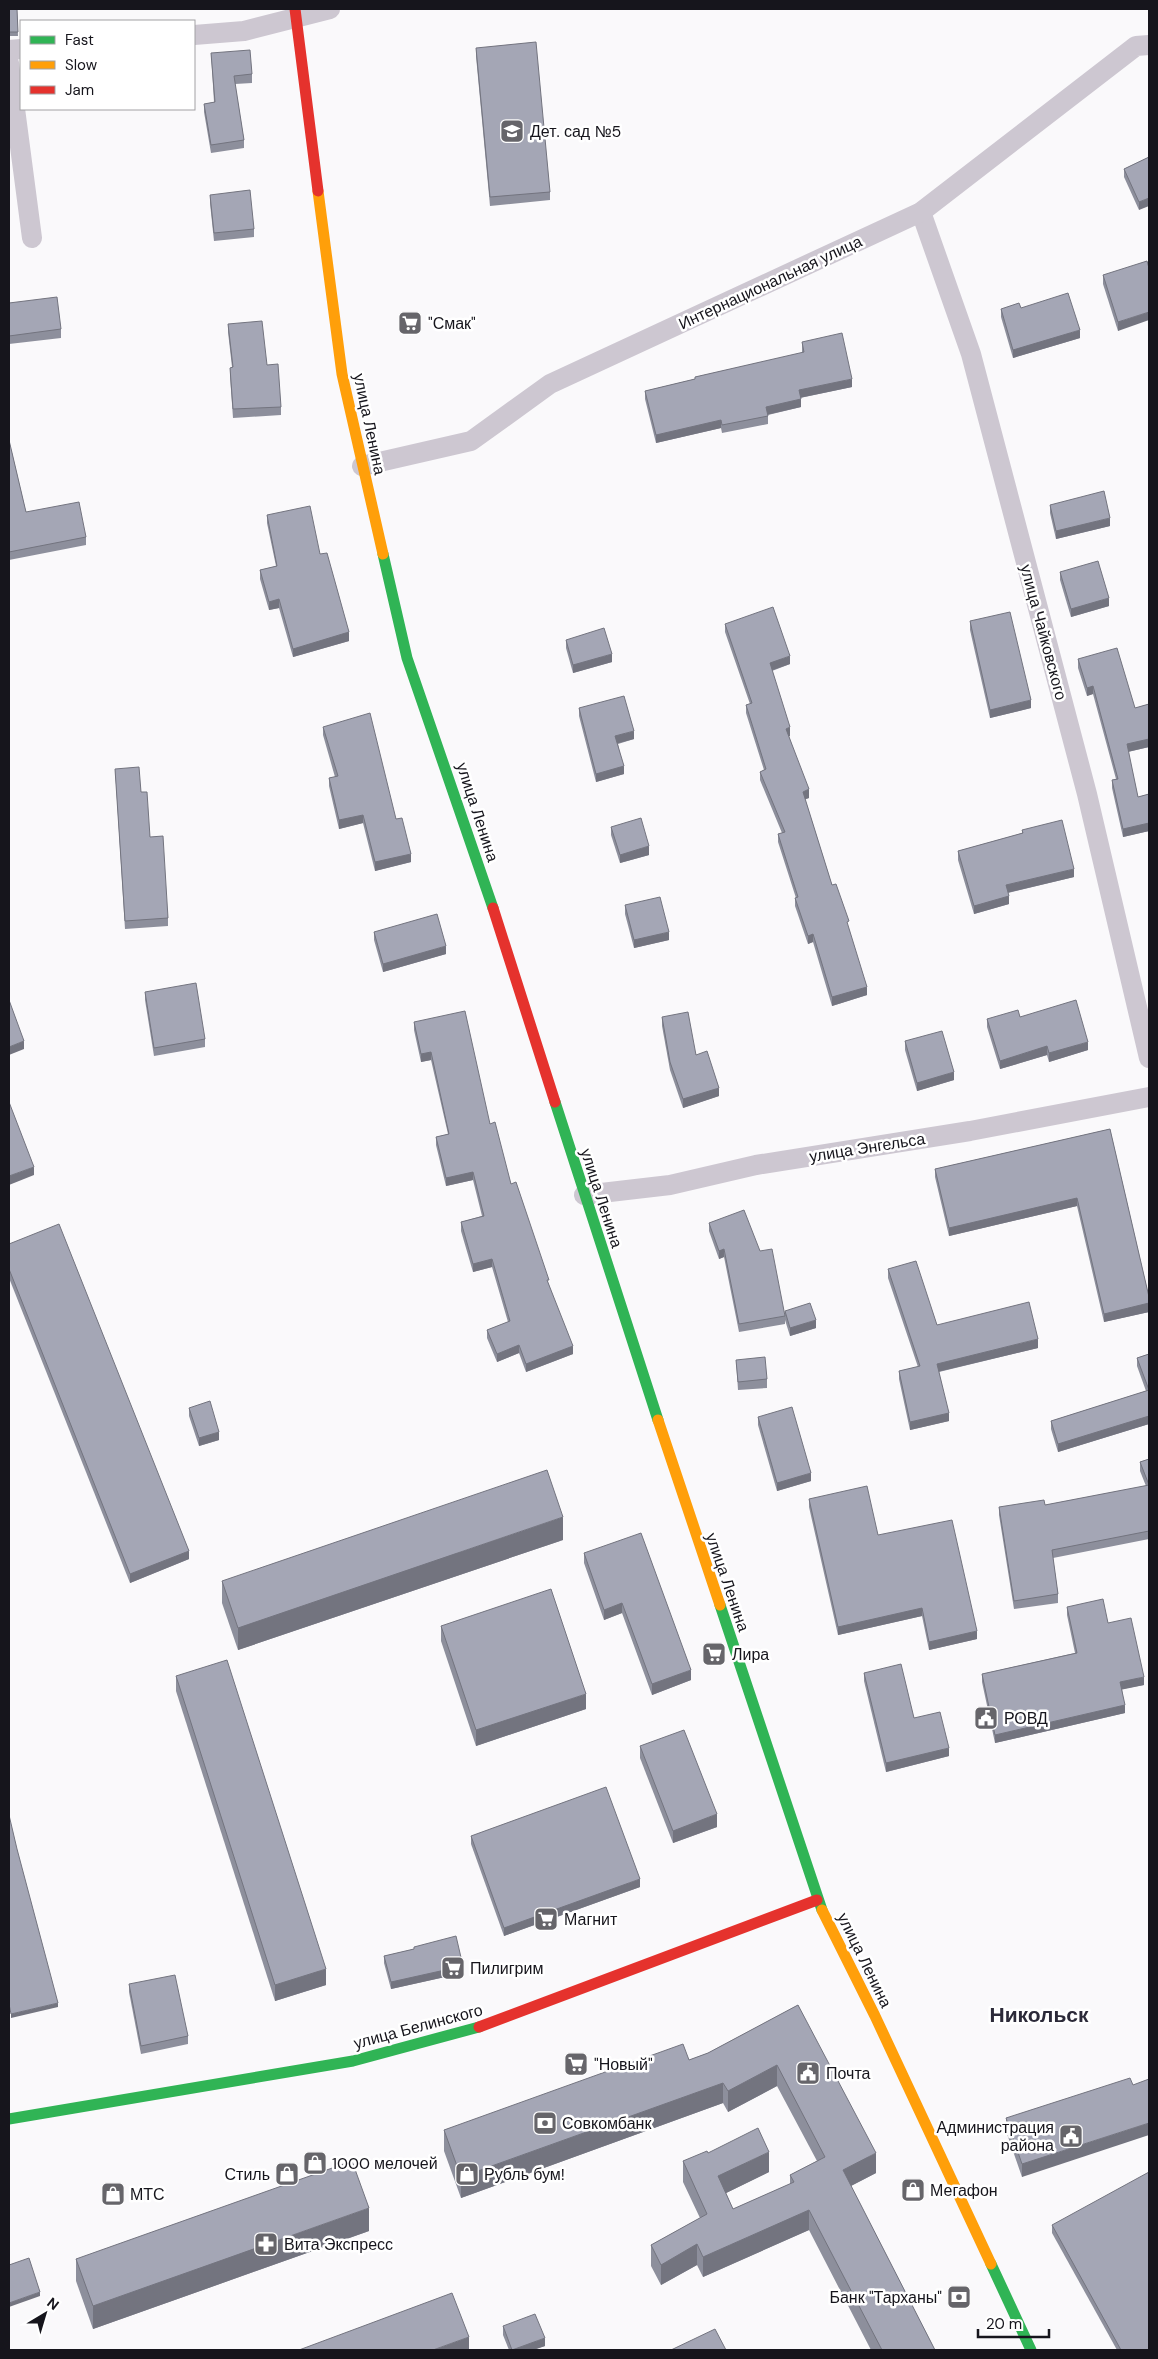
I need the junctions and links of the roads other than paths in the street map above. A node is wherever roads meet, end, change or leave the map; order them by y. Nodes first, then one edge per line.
1 (330, 9) edge
2 (295, 13) edge
3 (195, 34) edge
4 (1149, 45) edge
5 (9, 63) edge
6 (921, 212) junction
7 (32, 238) dead end
8 (362, 466) junction
9 (1149, 1058) edge
10 (1149, 1097) edge
11 (584, 1194) junction
12 (817, 1900) junction
13 (9, 2119) edge
14 (1031, 2350) edge

1 - 2 street
2 - 3 street
2 - 8 main road, улица Ленина
4 - 6 street, Интернациональная улица
5 - 7 street
6 - 8 street, Интернациональная улица
6 - 9 street, улица Чайковского
8 - 11 main road, улица Ленина
10 - 11 street, улица Энгельса
11 - 12 main road, улица Ленина
12 - 13 main road, улица Белинского
12 - 14 main road, улица Ленина

